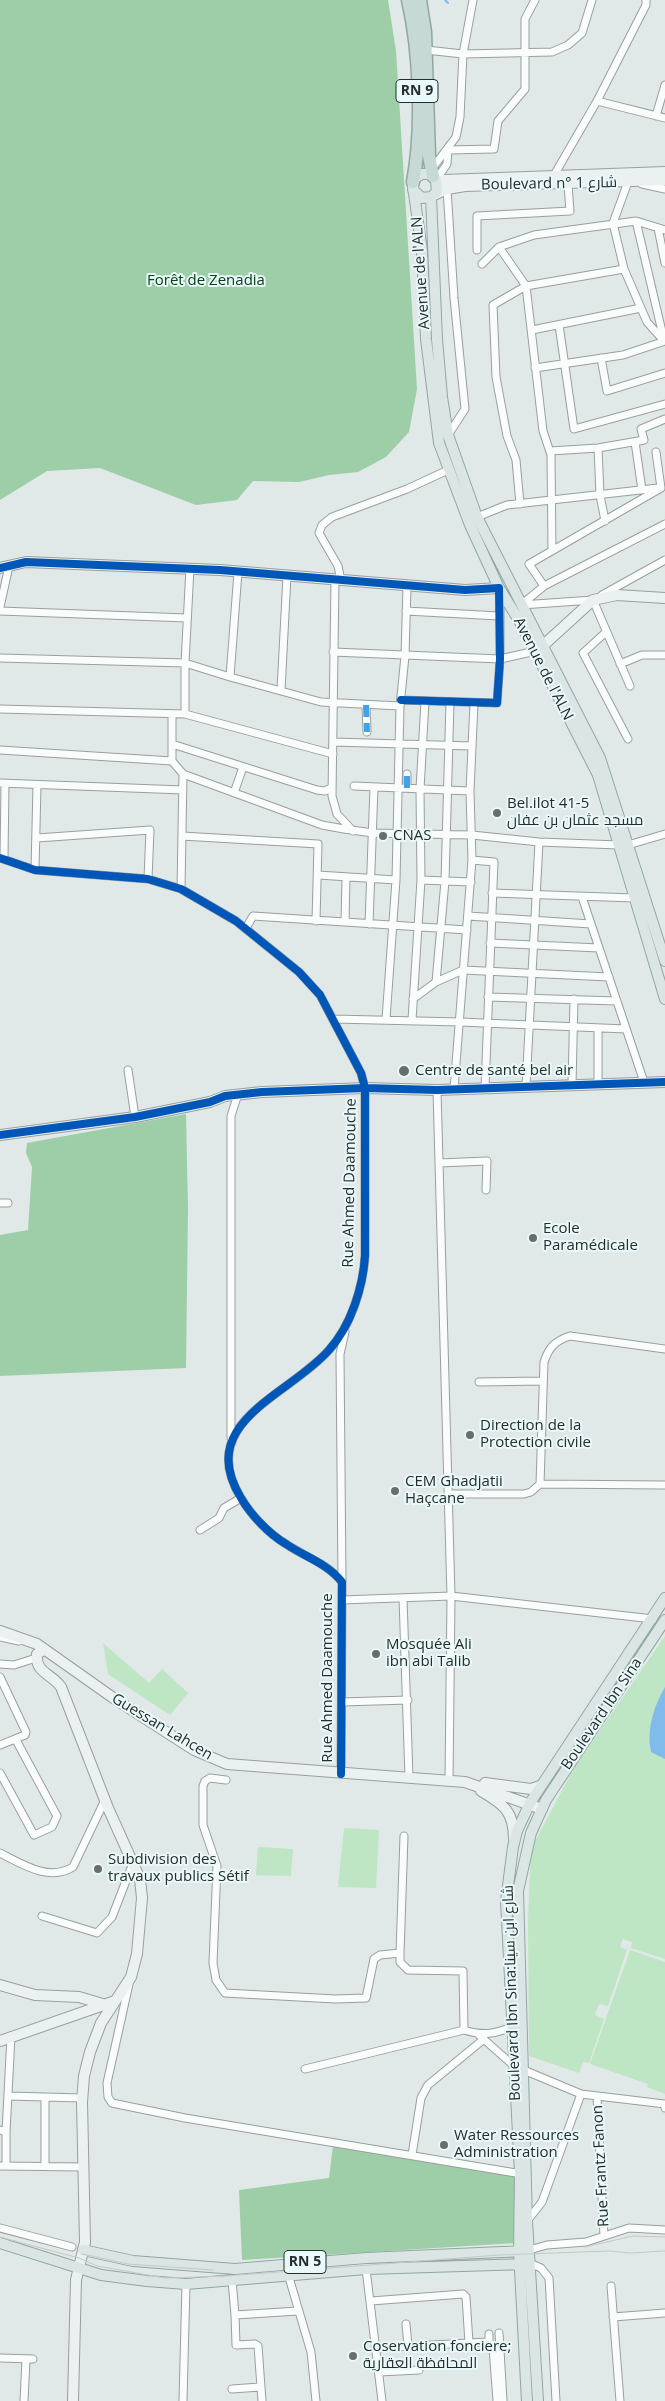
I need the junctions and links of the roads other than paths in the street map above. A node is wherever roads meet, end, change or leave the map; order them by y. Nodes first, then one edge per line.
1 (408, 0) edge
2 (420, 0) edge
3 (473, 0) edge
4 (535, 0) edge
5 (592, 0) edge
6 (646, 0) edge
7 (426, 50) junction
8 (524, 51) junction
9 (463, 54) junction
10 (665, 85) edge
11 (597, 101) junction
12 (656, 116) junction
13 (665, 118) edge
14 (448, 150) junction
15 (665, 172) edge
16 (433, 176) junction
17 (553, 177) junction
18 (665, 180) edge
19 (631, 182) junction
20 (568, 185) junction
21 (413, 186) junction
22 (447, 189) junction
23 (665, 189) edge
24 (433, 196) junction
25 (636, 221) junction
26 (613, 223) junction
27 (661, 229) edge
28 (499, 247) junction
29 (477, 250) dead end
30 (665, 263) edge
31 (482, 264) dead end
32 (624, 269) junction
33 (526, 286) junction
34 (641, 308) junction
35 (559, 325) junction
36 (532, 330) junction
37 (664, 341) edge
38 (601, 358) junction
39 (564, 364) junction
40 (535, 368) junction
41 (665, 373) edge
42 (665, 404) edge
43 (665, 419) edge
44 (448, 436) junction
45 (635, 442) junction
46 (598, 448) junction
47 (550, 451) junction
48 (656, 452) dead end
49 (448, 470) junction
50 (663, 487) edge
51 (642, 490) junction
52 (600, 495) junction
53 (552, 500) junction
54 (520, 504) junction
55 (477, 518) junction
56 (605, 521) junction
57 (665, 524) edge
58 (552, 550) junction
59 (665, 560) edge
60 (5, 567) edge
61 (190, 568) junction
62 (238, 572) junction
63 (287, 576) junction
64 (338, 580) junction
65 (407, 586) junction
66 (544, 586) junction
67 (500, 588) junction
68 (665, 598) edge
69 (593, 600) junction
70 (521, 605) junction
71 (0, 609) edge
72 (406, 612) junction
73 (500, 616) junction
74 (187, 618) junction
75 (606, 632) junction
76 (540, 649) junction
77 (333, 652) junction
78 (665, 655) edge
79 (405, 656) junction
80 (0, 658) edge
81 (500, 659) junction
82 (185, 663) junction
83 (620, 664) junction
84 (230, 676) junction
85 (630, 686) dead end
86 (281, 690) junction
87 (425, 701) junction
88 (450, 702) junction
89 (400, 703) junction
90 (474, 703) junction
91 (333, 704) junction
92 (366, 705) junction
93 (0, 709) edge
94 (185, 714) junction
95 (172, 715) junction
96 (366, 732) dead end
97 (628, 739) dead end
98 (333, 742) junction
99 (399, 743) junction
100 (172, 744) junction
101 (422, 744) junction
102 (448, 746) junction
103 (472, 746) junction
104 (0, 750) edge
105 (333, 754) junction
106 (172, 761) junction
107 (243, 767) junction
108 (183, 774) junction
109 (407, 774) dead end
110 (2, 784) edge
111 (37, 785) junction
112 (354, 786) dead end
113 (374, 787) junction
114 (331, 788) junction
115 (397, 788) junction
116 (407, 788) junction
117 (420, 789) junction
118 (183, 790) junction
119 (446, 790) junction
120 (470, 791) junction
121 (234, 793) junction
122 (353, 831) junction
123 (372, 833) junction
124 (396, 834) junction
125 (420, 834) junction
126 (445, 834) junction
127 (665, 834) edge
128 (472, 835) junction
129 (182, 836) junction
130 (37, 838) junction
131 (538, 842) junction
132 (623, 845) junction
133 (2, 858) edge
134 (472, 860) junction
135 (35, 870) junction
136 (318, 875) junction
137 (346, 877) junction
138 (148, 878) junction
139 (372, 878) junction
140 (396, 880) junction
141 (421, 880) junction
142 (445, 881) junction
143 (471, 882) junction
144 (181, 889) junction
145 (492, 893) junction
146 (536, 895) junction
147 (582, 897) junction
148 (634, 898) junction
149 (468, 916) junction
150 (492, 918) junction
151 (316, 921) junction
152 (345, 922) junction
153 (534, 922) junction
154 (369, 924) junction
155 (591, 924) junction
156 (392, 926) junction
157 (418, 927) junction
158 (246, 928) junction
159 (441, 928) junction
160 (467, 930) junction
161 (490, 943) junction
162 (533, 945) junction
163 (599, 948) junction
164 (665, 961) edge
165 (462, 970) junction
166 (489, 970) junction
167 (532, 972) junction
168 (609, 977) junction
169 (436, 982) junction
170 (488, 997) junction
171 (530, 998) junction
172 (413, 999) junction
173 (574, 999) junction
174 (617, 1000) junction
175 (665, 1000) edge
176 (334, 1020) junction
177 (386, 1020) junction
178 (412, 1020) junction
179 (460, 1022) junction
180 (487, 1024) junction
181 (529, 1026) junction
182 (573, 1027) junction
183 (598, 1028) junction
184 (626, 1029) junction
185 (128, 1070) dead end
186 (644, 1082) junction
187 (665, 1082) edge
188 (598, 1084) junction
189 (572, 1085) junction
190 (526, 1086) junction
191 (365, 1088) junction
192 (485, 1088) junction
193 (454, 1089) junction
194 (437, 1090) junction
195 (238, 1094) junction
196 (136, 1117) junction
197 (0, 1135) edge
198 (439, 1163) junction
199 (486, 1190) dead end
200 (0, 1203) edge
201 (8, 1203) dead end
202 (346, 1324) junction
203 (665, 1349) edge
204 (543, 1381) junction
205 (479, 1382) dead end
206 (231, 1441) junction
207 (540, 1484) junction
208 (665, 1485) edge
209 (449, 1494) junction
210 (241, 1498) junction
211 (200, 1530) dead end
212 (342, 1582) junction
213 (451, 1596) junction
214 (403, 1598) junction
215 (665, 1598) edge
216 (342, 1600) junction
217 (653, 1619) junction
218 (665, 1620) edge
219 (0, 1631) edge
220 (0, 1637) edge
221 (32, 1642) junction
222 (40, 1654) junction
223 (0, 1664) edge
224 (0, 1677) edge
225 (408, 1700) junction
226 (342, 1702) junction
227 (16, 1740) junction
228 (0, 1745) edge
229 (0, 1773) edge
230 (341, 1774) junction
231 (409, 1778) junction
232 (226, 1780) dead end
233 (449, 1781) junction
234 (465, 1782) junction
235 (540, 1786) junction
236 (105, 1800) junction
237 (530, 1803) junction
238 (542, 1809) junction
239 (404, 1836) dead end
240 (514, 1841) junction
241 (0, 1854) edge
242 (133, 1863) junction
243 (42, 1916) dead end
244 (400, 1953) junction
245 (131, 1977) junction
246 (0, 1985) edge
247 (111, 2003) junction
248 (512, 2027) junction
249 (464, 2030) junction
250 (11, 2036) junction
251 (482, 2037) junction
252 (0, 2041) edge
253 (305, 2069) dead end
254 (521, 2071) junction
255 (581, 2094) junction
256 (8, 2096) junction
257 (598, 2096) junction
258 (45, 2097) junction
259 (82, 2098) junction
260 (664, 2104) edge
261 (665, 2108) edge
262 (3, 2131) edge
263 (412, 2155) junction
264 (3, 2166) edge
265 (44, 2166) junction
266 (83, 2167) junction
267 (524, 2174) junction
268 (527, 2221) junction
269 (0, 2228) edge
270 (665, 2230) edge
271 (604, 2236) junction
272 (0, 2244) edge
273 (72, 2247) dead end
274 (83, 2250) junction
275 (524, 2250) junction
276 (524, 2264) junction
277 (79, 2268) junction
278 (366, 2269) junction
279 (288, 2274) junction
280 (232, 2280) junction
281 (186, 2284) junction
282 (611, 2286) dead end
283 (371, 2301) junction
284 (298, 2311) junction
285 (665, 2313) edge
286 (235, 2315) junction
287 (613, 2317) junction
288 (406, 2324) dead end
289 (499, 2333) dead end
290 (488, 2334) dead end
291 (469, 2342) junction
292 (489, 2342) junction
293 (408, 2346) junction
294 (377, 2348) junction
295 (0, 2358) edge
296 (419, 2370) dead end
297 (379, 2372) junction
298 (260, 2387) junction
299 (232, 2389) dead end
300 (24, 2401) edge
301 (73, 2401) edge
302 (183, 2401) edge
303 (262, 2401) edge
304 (316, 2401) edge
305 (382, 2401) edge
306 (496, 2401) edge
307 (503, 2401) edge
308 (527, 2401) edge
309 (538, 2401) edge
310 (556, 2401) edge
311 (620, 2401) edge

1 - 21 highway, RN 9
2 - 7 highway, RN 9
3 - 9 street
4 - 8 street
5 - 8 street
6 - 11 street
7 - 9 street
7 - 16 highway, RN 9
8 - 9 street
8 - 14 street
9 - 14 street
10 - 12 street
11 - 12 street
11 - 17 street
12 - 13 street
14 - 16 street
14 - 16 street
15 - 17 street, Boulevard n° شارع 1
16 - 17 street, Boulevard n° شارع 1
16 - 21 main road
16 - 24 main road
18 - 19 street, Boulevard n° شارع 1
19 - 20 street, Boulevard n° شارع 1
19 - 23 street
19 - 26 street
20 - 22 street, Boulevard n° شارع 1
20 - 29 street
21 - 24 main road
21 - 49 main road, Avenue de l'ALN / RN 9
22 - 24 street, Boulevard n° شارع 1
22 - 44 street
24 - 44 main road
25 - 26 street
25 - 27 street
25 - 37 street
26 - 28 street
26 - 32 street
27 - 30 street
28 - 31 street
28 - 33 street
32 - 33 street
32 - 34 street
33 - 36 street
33 - 54 street
34 - 35 street
34 - 37 street
35 - 36 street
35 - 39 street
36 - 40 street
37 - 38 street
38 - 39 street
38 - 41 street
39 - 40 street
39 - 42 street
40 - 47 street
43 - 45 street
44 - 55 main road
45 - 46 street
45 - 51 street
46 - 47 street
46 - 52 street
47 - 53 street
48 - 50 street
49 - 64 street
49 - 67 main road, Avenue de l'ALN / RN 9
50 - 51 street
50 - 56 street
51 - 52 street
52 - 53 street
52 - 56 street
53 - 54 street
53 - 58 street
54 - 55 street
55 - 70 main road
56 - 58 street
57 - 66 street
58 - 66 street
59 - 69 street
60 - 61 street
60 - 71 street
61 - 62 street
61 - 74 street
62 - 63 street
62 - 84 street
63 - 64 street
63 - 86 street
64 - 65 street
64 - 77 street
65 - 67 street
65 - 72 street
66 - 70 street
67 - 73 street
67 - 76 main road, Avenue de l'ALN / RN 9
68 - 69 street
69 - 70 street
69 - 75 street
69 - 76 street
70 - 76 main road
71 - 74 street
72 - 73 street
72 - 79 street
73 - 81 street
74 - 82 street
75 - 83 street
75 - 97 street
76 - 81 street
76 - 132 main road
77 - 79 street
77 - 91 street
78 - 83 street
79 - 81 street
79 - 89 street
80 - 82 street
81 - 90 street
82 - 84 street
82 - 94 street
83 - 85 street
84 - 86 street
86 - 91 street
87 - 88 street
87 - 89 street
87 - 101 street
88 - 90 street
88 - 102 street
89 - 92 street
89 - 99 street
90 - 103 street
91 - 92 street
91 - 98 street
92 - 96 street
93 - 95 street
94 - 95 street
94 - 105 street
95 - 100 street
98 - 99 street
98 - 105 street
99 - 101 street
99 - 115 street
100 - 106 street
100 - 107 street
101 - 102 street
101 - 117 street
102 - 103 street
102 - 119 street
103 - 120 street
104 - 106 street
105 - 114 street
106 - 108 street
107 - 114 street
107 - 121 street
108 - 118 street
108 - 121 street
109 - 116 street
110 - 111 street
110 - 133 street
111 - 118 street
111 - 130 street
112 - 113 street
113 - 115 street
113 - 123 street
114 - 122 street
115 - 116 street
115 - 124 street
116 - 117 street
117 - 119 street
117 - 125 street
118 - 129 street
119 - 120 street
119 - 126 street
120 - 128 street
121 - 122 street
122 - 123 street
123 - 124 street
123 - 139 street
124 - 125 street
124 - 140 street
125 - 126 street
125 - 141 street
126 - 128 street
126 - 142 street
127 - 132 street
128 - 131 street
128 - 134 street
129 - 136 street
129 - 144 street
130 - 135 street
130 - 138 street
131 - 132 street
131 - 146 street
132 - 148 main road
132 - 164 main road
133 - 135 street, Rue Ahmed Daamouche
134 - 143 street
134 - 145 street
135 - 138 street, Rue Ahmed Daamouche
136 - 137 street
136 - 151 street
137 - 139 street
137 - 152 street
138 - 144 street, Rue Ahmed Daamouche
139 - 140 street
139 - 154 street
140 - 156 street
141 - 142 street
141 - 157 street
142 - 143 street
142 - 159 street
143 - 149 street
144 - 158 street, Rue Ahmed Daamouche
145 - 146 street
145 - 150 street
146 - 147 street
146 - 153 street
147 - 148 street
147 - 155 street
148 - 175 main road
149 - 150 street
149 - 160 street
150 - 153 street
150 - 161 street
151 - 152 street
151 - 158 street
152 - 154 street
153 - 155 street
153 - 162 street
154 - 156 street
155 - 163 street
156 - 157 street
156 - 177 street
157 - 159 street
157 - 172 street
158 - 176 street, Rue Ahmed Daamouche
159 - 160 street
159 - 169 street
160 - 165 street
161 - 162 street
161 - 166 street
162 - 163 street
162 - 167 street
163 - 168 street
165 - 166 street
165 - 169 street
165 - 179 street
166 - 167 street
166 - 170 street
167 - 168 street
167 - 171 street
168 - 174 street
169 - 172 street
170 - 171 street
170 - 180 street
171 - 173 street
171 - 181 street
172 - 178 street
173 - 174 street
173 - 182 street
174 - 184 street
176 - 177 street
176 - 191 street, Rue Ahmed Daamouche
177 - 178 street
178 - 179 street
179 - 180 street
179 - 193 street
180 - 181 street
180 - 192 street
181 - 182 street
181 - 190 street
182 - 183 street
182 - 189 street
183 - 184 street
183 - 188 street
184 - 186 street
185 - 196 street
186 - 187 street
186 - 188 street
188 - 189 street
189 - 190 street
190 - 192 street
191 - 194 street
191 - 195 street
191 - 202 street, Rue Ahmed Daamouche
192 - 193 street
193 - 194 street
194 - 198 street
195 - 196 street
195 - 206 street
196 - 197 street
198 - 199 street
198 - 209 street
200 - 201 street
202 - 206 street, Rue Ahmed Daamouche
202 - 212 street
203 - 204 street
204 - 205 street
204 - 207 street
206 - 210 street, Rue Ahmed Daamouche
207 - 208 street
207 - 209 street
209 - 213 street
210 - 211 street
210 - 212 street, Rue Ahmed Daamouche
212 - 216 street, Rue Ahmed Daamouche
213 - 214 street
213 - 217 street
213 - 233 street
214 - 216 street
214 - 225 street
215 - 217 main road, Boulevard Ibn Sina:شارع ابن سينا
216 - 226 street, Rue Ahmed Daamouche
217 - 235 main road, Boulevard Ibn Sina:شارع ابن سينا
218 - 238 main road, Boulevard Ibn Sina
219 - 221 street, Guessan Lahcen
220 - 221 street
221 - 222 street, Guessan Lahcen
222 - 223 street
222 - 230 street, Guessan Lahcen
222 - 236 street
224 - 227 street
225 - 226 street
225 - 231 street
226 - 230 street, Rue Ahmed Daamouche
227 - 228 street
227 - 229 street
230 - 231 street, Guessan Lahcen
231 - 233 street, Guessan Lahcen
232 - 244 street
233 - 234 street, Guessan Lahcen
234 - 235 street
234 - 237 street
234 - 240 street
235 - 237 main road, Boulevard Ibn Sina:شارع ابن سينا
236 - 241 street
236 - 242 street
237 - 238 street
237 - 240 main road, Boulevard Ibn Sina:شارع ابن سينا
238 - 254 main road, Boulevard Ibn Sina
239 - 244 street
240 - 248 main road, Boulevard Ibn Sina:شارع ابن سينا
242 - 243 street
242 - 245 street
244 - 249 street
245 - 247 street
245 - 263 street
246 - 247 street
247 - 250 street
247 - 259 street
248 - 251 street
248 - 254 main road, Boulevard Ibn Sina:شارع ابن سينا
249 - 251 street
249 - 253 street
250 - 252 street
250 - 256 street
251 - 254 street
251 - 263 street
254 - 255 street
254 - 267 main road, Boulevard Ibn Sina:شارع ابن سينا
255 - 257 street
255 - 268 street
256 - 258 street
256 - 262 street
257 - 260 street
257 - 271 street, Rue Frantz Fanon
258 - 259 street
258 - 265 street
259 - 266 street
260 - 261 street
262 - 264 street
263 - 267 street
264 - 265 street
265 - 266 street
266 - 274 street
267 - 268 main road, Boulevard Ibn Sina:شارع ابن سينا
267 - 275 main road, Boulevard Ibn Sina:شارع ابن سينا
268 - 275 main road, Boulevard Ibn Sina:شارع ابن سينا
269 - 273 street
270 - 271 street
271 - 275 street
272 - 277 main road, RN 5
274 - 275 main road, RN 5
274 - 277 street
275 - 276 main road, Boulevard Ibn Sina:شارع ابن سينا
276 - 278 main road, RN 5
276 - 308 main road, Boulevard Ibn Sina:شارع ابن سينا
276 - 309 main road, Boulevard Ibn Sina:شارع ابن سينا
276 - 310 street
277 - 281 main road, RN 5
277 - 301 street
278 - 279 main road, RN 5
278 - 283 street
279 - 280 main road, RN 5
279 - 284 street
280 - 281 main road, RN 5
280 - 286 street
281 - 302 street
282 - 287 street
283 - 291 street
283 - 294 street
284 - 286 street
284 - 304 street
285 - 287 street
286 - 298 street
287 - 311 street
288 - 293 street
289 - 307 street
290 - 292 street
291 - 292 street
291 - 293 street
292 - 306 street
293 - 294 street
294 - 297 street
295 - 300 street
296 - 297 street
297 - 305 street
298 - 299 street
298 - 303 street

